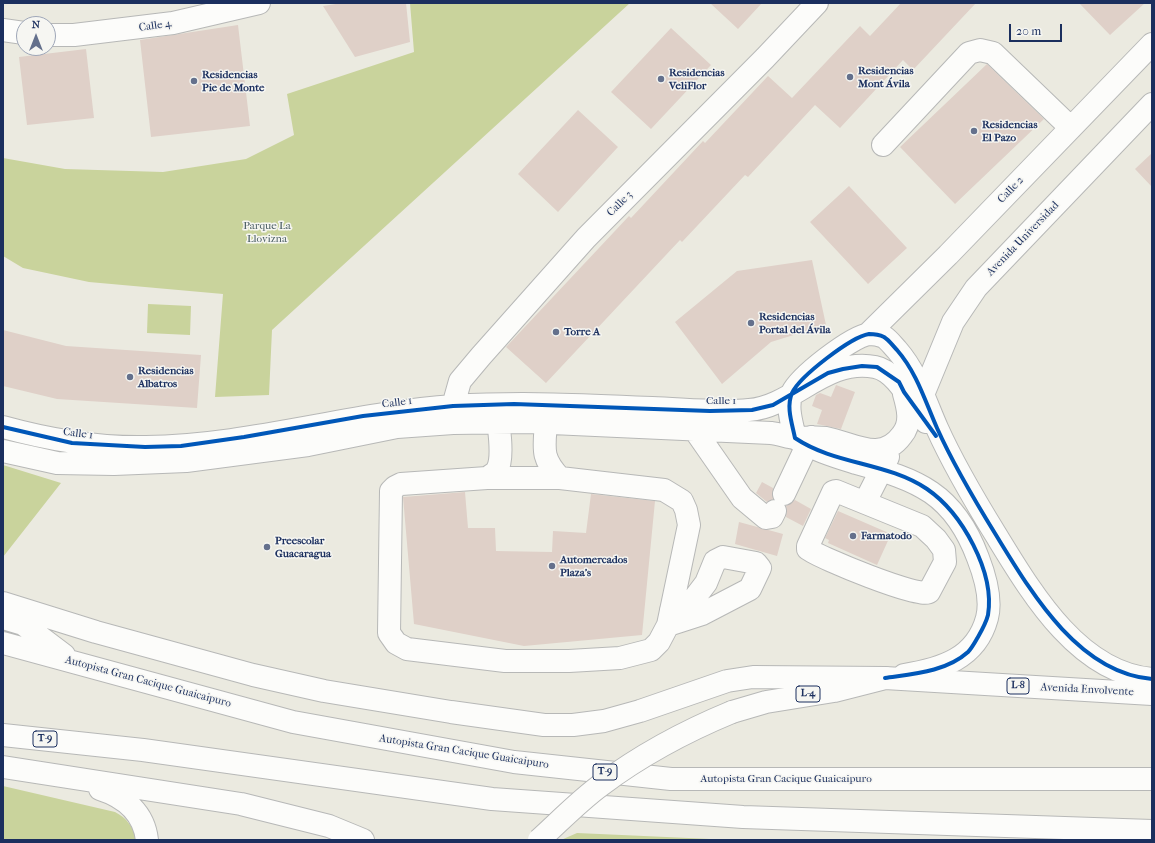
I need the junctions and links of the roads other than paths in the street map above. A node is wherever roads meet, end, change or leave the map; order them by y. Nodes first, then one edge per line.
1 (259, 3) edge
2 (817, 3) edge
3 (3, 30) edge
4 (16, 32) edge
5 (56, 35) edge
6 (1152, 44) edge
7 (1152, 104) edge
8 (1071, 128) junction
9 (883, 145) dead end
10 (868, 334) junction
11 (792, 393) junction
12 (915, 399) junction
13 (453, 414) junction
14 (490, 414) junction
15 (538, 422) junction
16 (12, 429) edge
17 (694, 429) junction
18 (901, 437) junction
19 (805, 440) junction
20 (184, 453) junction
21 (12, 454) edge
22 (886, 471) junction
23 (552, 478) junction
24 (477, 479) junction
25 (865, 502) junction
26 (3, 603) edge
27 (3, 618) edge
28 (3, 643) edge
29 (71, 661) junction
30 (885, 678) junction
31 (1152, 679) edge
32 (1152, 694) edge
33 (3, 723) edge
34 (3, 735) edge
35 (86, 743) junction
36 (3, 768) edge
37 (1152, 778) edge
38 (1152, 831) edge
39 (146, 840) edge
40 (363, 840) edge
41 (539, 840) edge

1 - 5 main road, Calle 4
2 - 13 main road, Calle 3
3 - 4 main road
6 - 8 main road, Calle 2
7 - 12 main road, Avenida Universidad
8 - 9 main road
8 - 10 main road, Calle 2
10 - 11 main road, Calle 2
10 - 12 main road
11 - 12 main road
11 - 14 main road, Calle 1
11 - 19 main road
12 - 18 main road
12 - 31 main road
13 - 14 main road, Calle 1
13 - 20 main road, Calle 1
14 - 15 main road, Calle 1
14 - 24 main road
15 - 17 main road, Calle 1
15 - 23 main road
16 - 20 main road, Calle 1
16 - 21 main road
17 - 19 main road, Calle 1
17 - 19 main road
18 - 19 main road
18 - 22 main road
19 - 22 main road
20 - 21 main road, Calle 1
22 - 25 main road
22 - 30 main road
23 - 24 main road
23 - 24 main road
25 - 25 main road
26 - 30 main road
27 - 29 main road
28 - 29 main road, Autopista Gran Cacique Guaicaipuro / T-9
29 - 37 main road, Autopista Gran Cacique Guaicaipuro / T-9
30 - 32 main road, Avenida Envolvente / L-8
30 - 41 main road, Avenida Envolvente / L-4, bridge
33 - 35 main road
34 - 35 main road, T-9
35 - 38 main road, T-9
36 - 39 main road
36 - 40 main road

